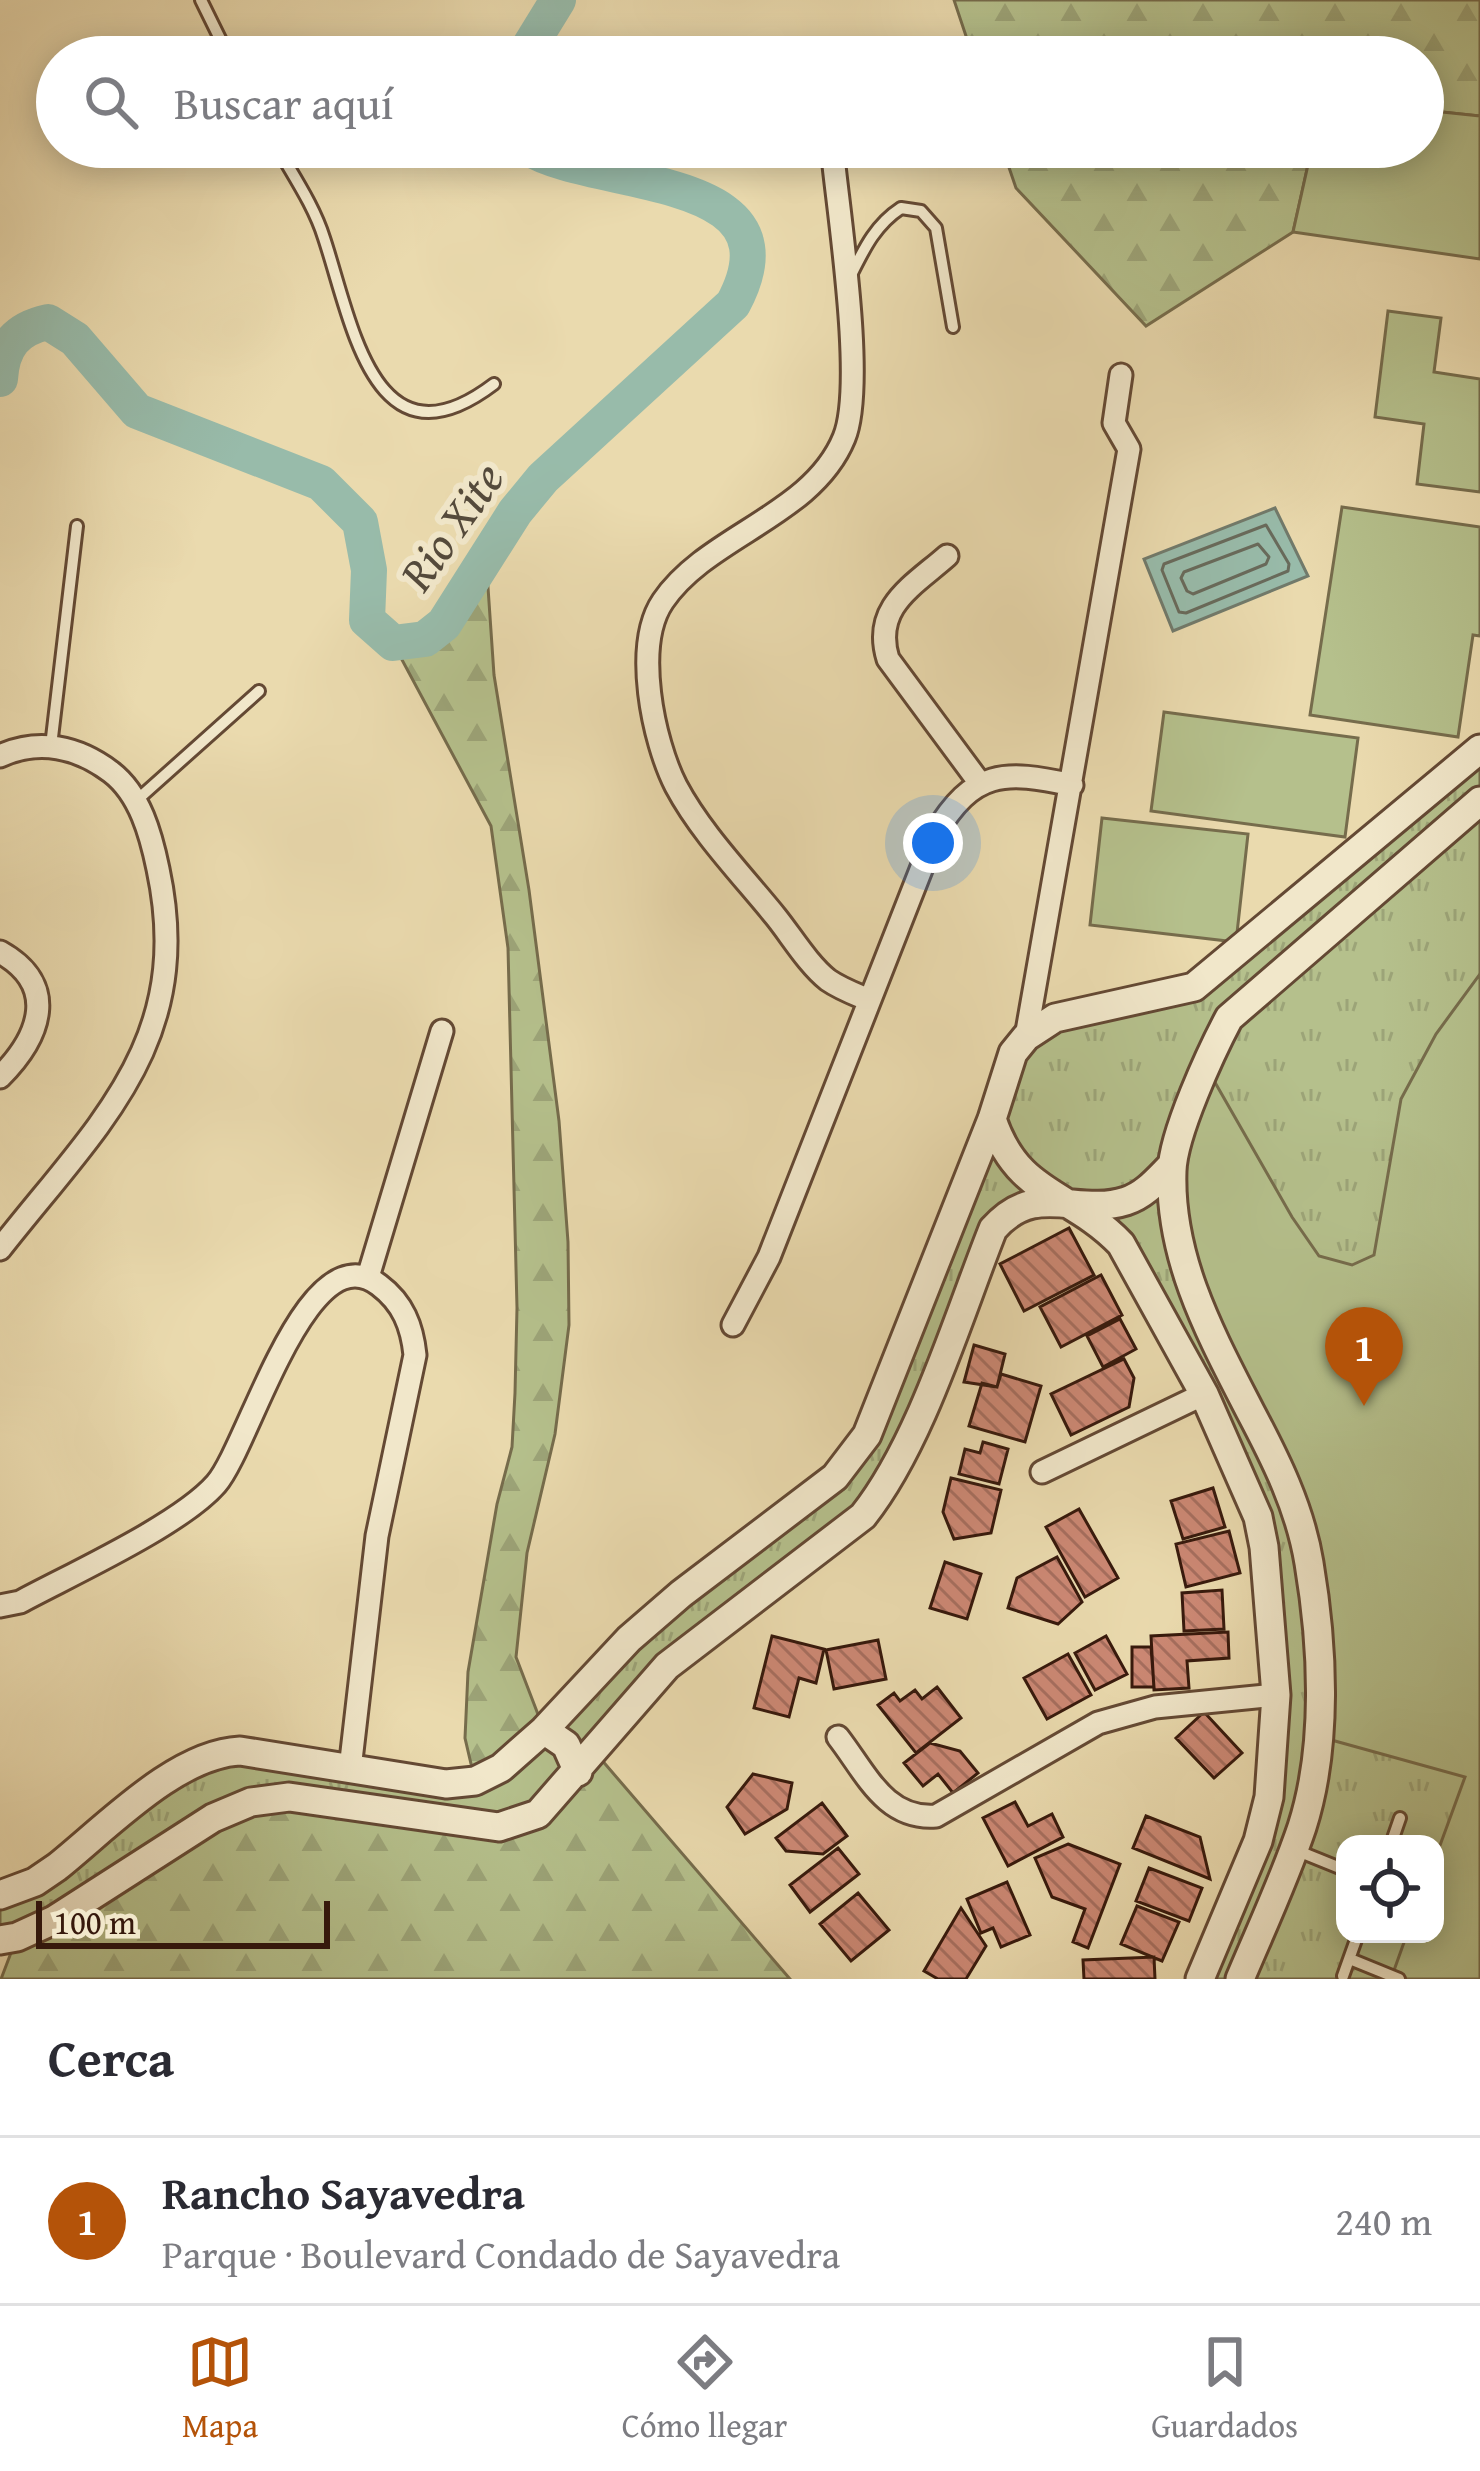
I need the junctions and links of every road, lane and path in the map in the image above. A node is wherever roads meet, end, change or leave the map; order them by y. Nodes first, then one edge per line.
1 (201, 0) edge
2 (219, 36) edge
3 (289, 168) edge
4 (834, 168) edge
5 (845, 287) junction
6 (953, 327) dead end
7 (1121, 375) dead end
8 (494, 384) dead end
9 (77, 526) dead end
10 (946, 556) dead end
11 (260, 691) dead end
12 (51, 746) junction
13 (1480, 748) edge
14 (0, 756) edge
15 (979, 782) junction
16 (1072, 785) junction
17 (1480, 801) edge
18 (134, 802) junction
19 (0, 952) edge
20 (1194, 987) junction
21 (869, 1000) junction
22 (1229, 1018) junction
23 (442, 1031) dead end
24 (1026, 1037) junction
25 (0, 1077) edge
26 (992, 1119) junction
27 (1172, 1166) junction
28 (1064, 1201) junction
29 (0, 1249) edge
30 (368, 1277) junction
31 (733, 1325) dead end
32 (1204, 1394) junction
33 (1042, 1472) dead end
34 (0, 1606) edge
35 (1276, 1695) junction
36 (544, 1730) junction
37 (838, 1737) dead end
38 (350, 1769) junction
39 (578, 1772) junction
40 (1400, 1818) dead end
41 (1393, 1835) edge
42 (1293, 1850) junction
43 (1336, 1867) edge
44 (0, 1895) edge
45 (0, 1940) edge
46 (1355, 1943) edge
47 (1350, 1959) junction
48 (1343, 1976) edge
49 (1200, 1979) edge
50 (1240, 1979) edge
51 (1399, 1979) edge

1 - 2 lane
3 - 8 lane
4 - 5 street
5 - 6 lane
5 - 21 street
7 - 16 street
9 - 12 lane
10 - 15 street
11 - 18 lane
12 - 14 street
12 - 18 street
13 - 20 street
15 - 16 street
15 - 21 street
16 - 24 street
17 - 22 street
18 - 29 street
19 - 25 street
20 - 22 street
20 - 24 street
21 - 31 street
22 - 27 street
23 - 30 street
24 - 26 street
26 - 28 street
26 - 36 street
27 - 28 street
27 - 42 street
28 - 32 street
28 - 39 street
30 - 34 street
30 - 38 street
32 - 33 street
32 - 35 street
35 - 37 street
35 - 49 street
36 - 38 street
36 - 39 street
38 - 44 street
39 - 45 street
40 - 41 lane
42 - 43 lane
42 - 50 street
46 - 47 lane
47 - 48 lane
47 - 51 lane

